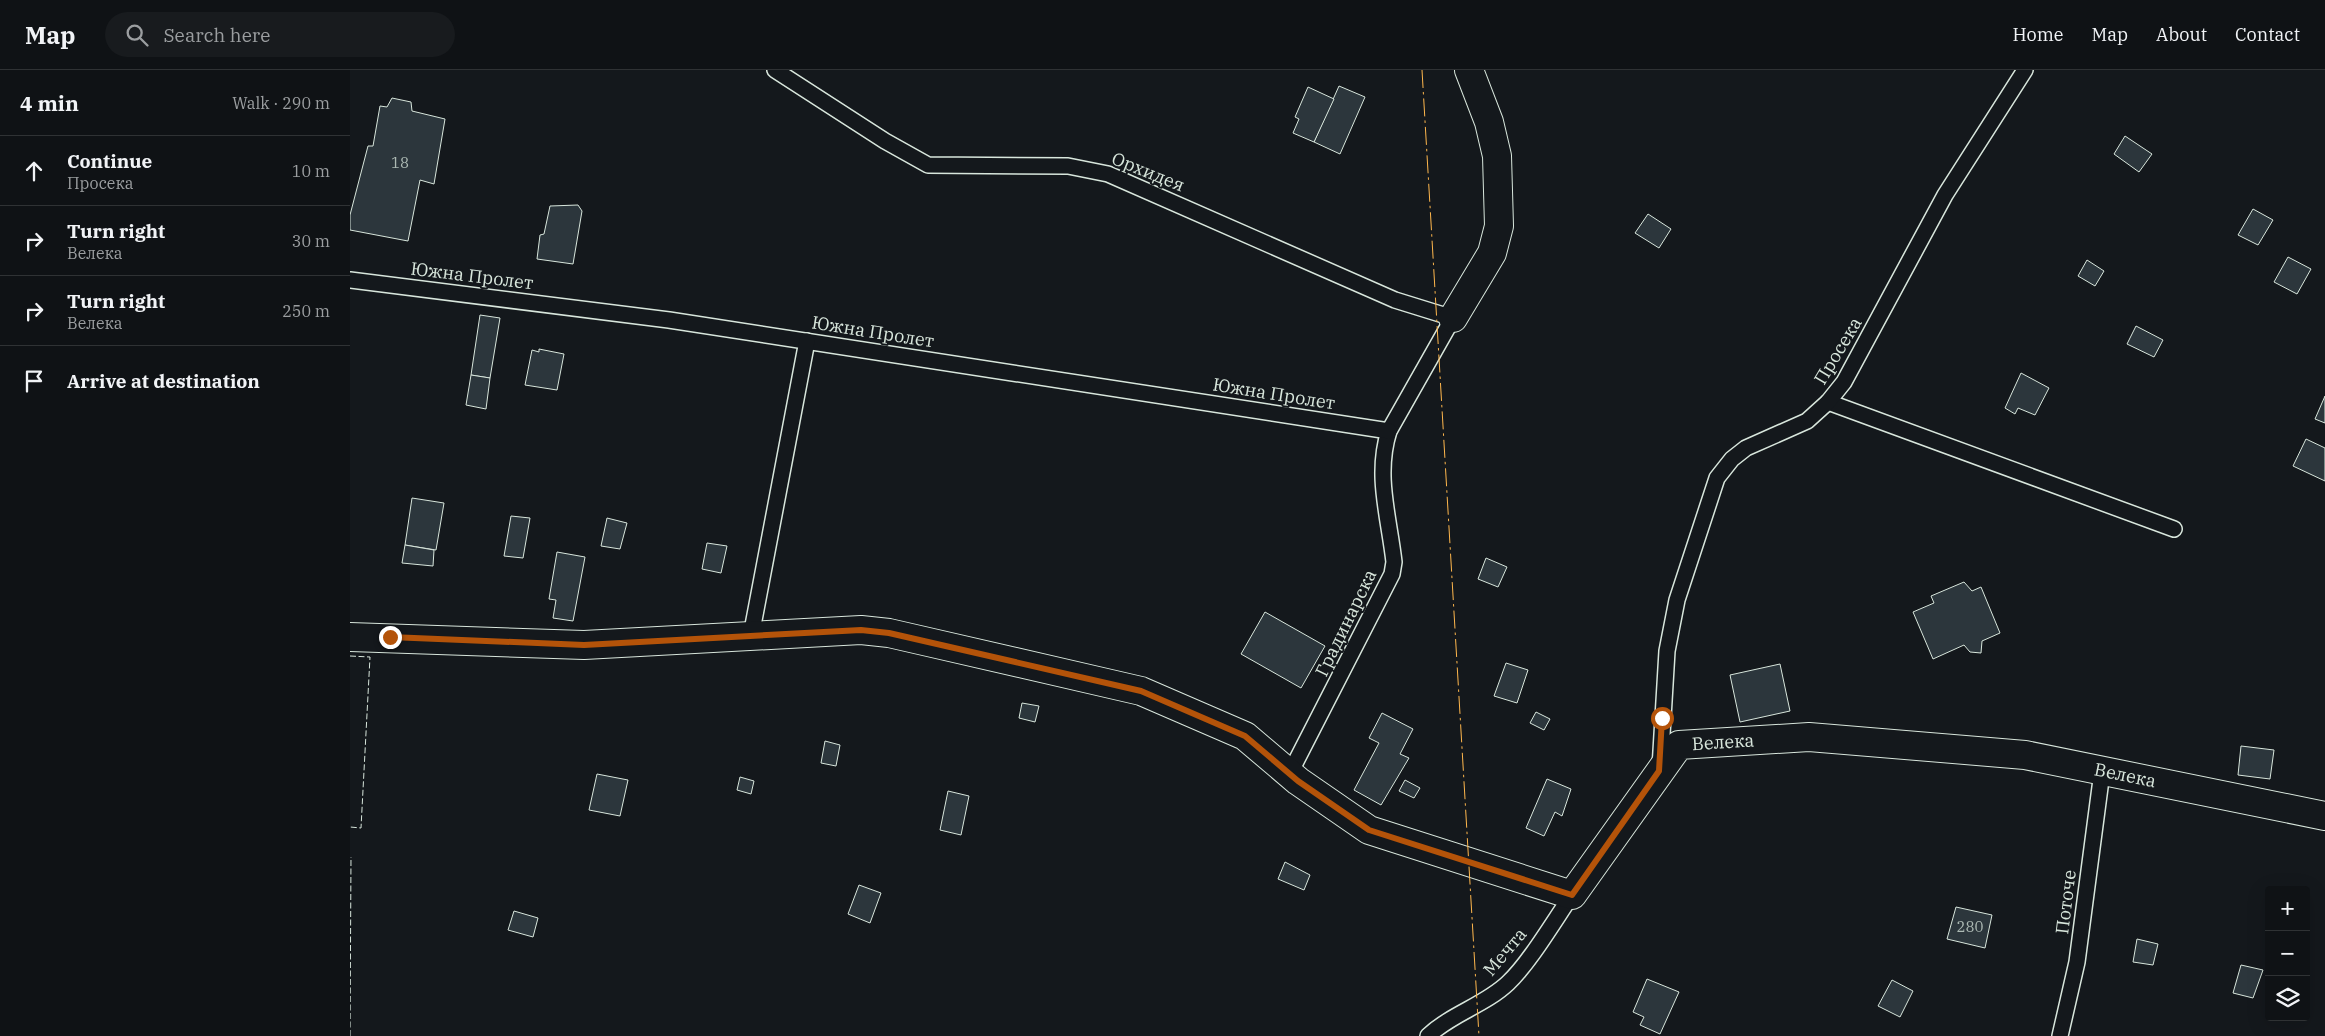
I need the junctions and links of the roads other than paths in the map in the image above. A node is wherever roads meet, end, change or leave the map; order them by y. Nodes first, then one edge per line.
1 (775, 70) edge
2 (1469, 70) edge
3 (2025, 70) edge
4 (350, 280) edge
5 (1453, 318) junction
6 (807, 341) junction
7 (1828, 402) junction
8 (1389, 431) junction
9 (2174, 529) dead end
10 (751, 636) junction
11 (350, 637) edge
12 (1659, 771) junction
13 (2102, 772) junction
14 (1290, 773) junction
15 (2325, 816) edge
16 (1572, 895) junction
17 (1428, 1036) edge
18 (2060, 1036) edge

1 - 5 lane, Орхидея
2 - 5 street
3 - 7 lane, Просека
4 - 6 lane, Южна Пролет
5 - 8 lane, Градинарска
6 - 8 lane, Южна Пролет
6 - 10 lane
7 - 9 lane
7 - 12 lane, Просека
8 - 14 lane, Градинарска
10 - 11 street
10 - 14 street
12 - 13 street, Велека
12 - 16 street, Велека
13 - 15 street, Велека
13 - 18 lane, Поточе
14 - 16 street
16 - 17 lane, Мечта

